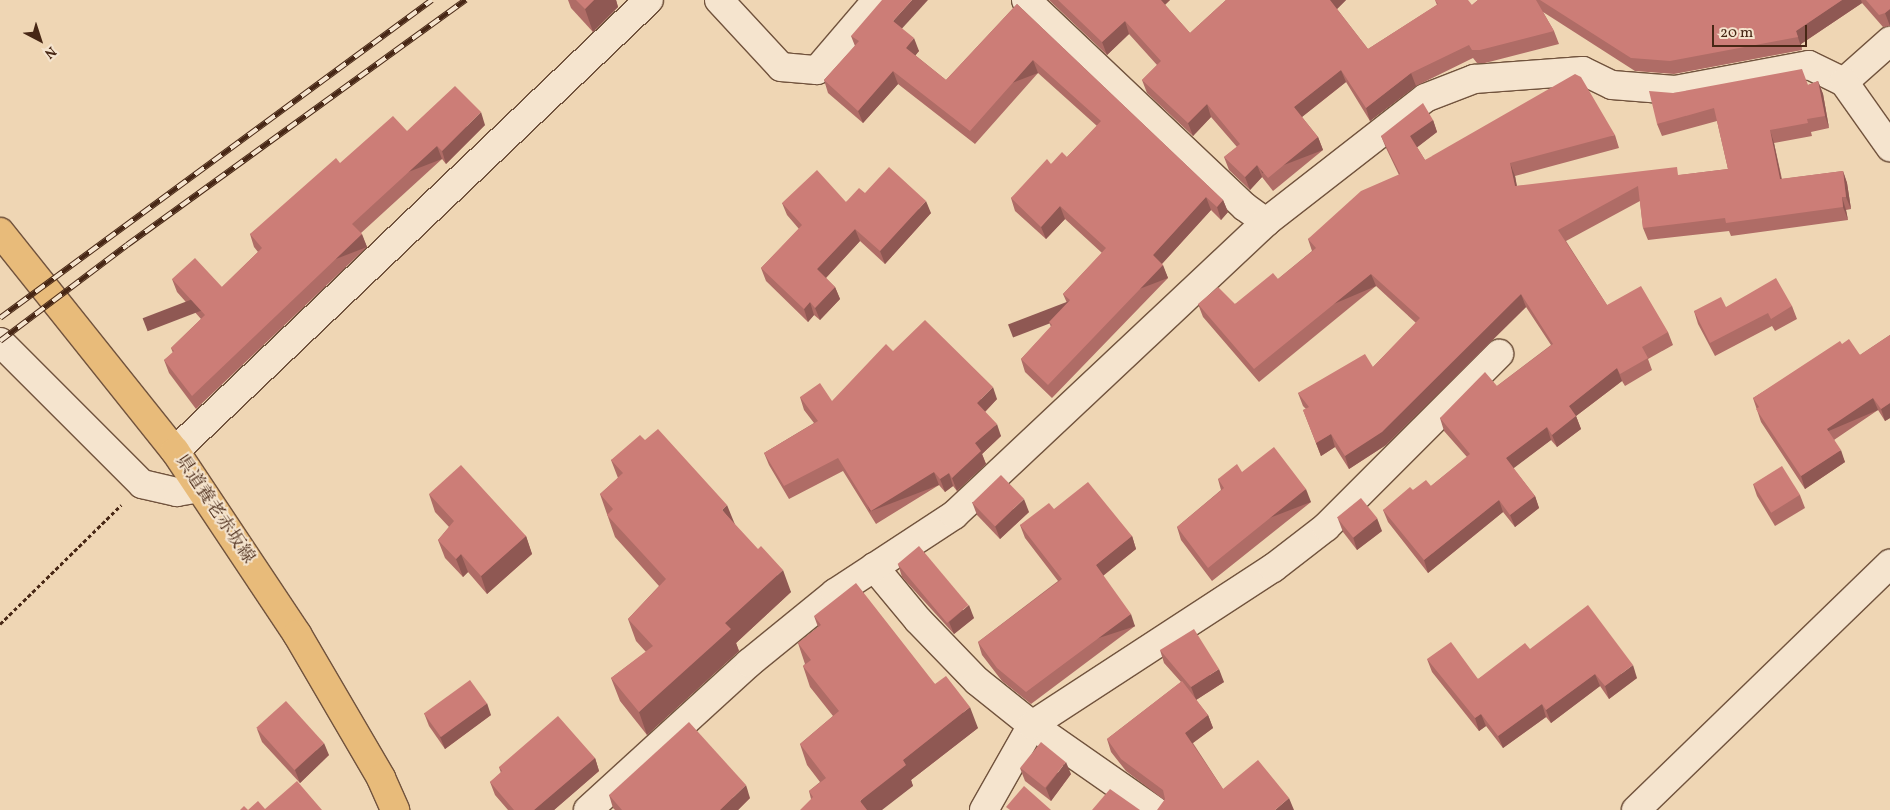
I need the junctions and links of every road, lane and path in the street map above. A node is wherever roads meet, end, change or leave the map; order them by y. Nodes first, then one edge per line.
1 (649, 0) edge
2 (719, 0) edge
3 (877, 0) edge
4 (1026, 0) edge
5 (1890, 41) edge
6 (1844, 82) junction
7 (1890, 147) edge
8 (1266, 222) junction
9 (0, 232) edge
10 (0, 342) edge
11 (1499, 354) dead end
12 (175, 451) junction
13 (142, 484) junction
14 (199, 488) junction
15 (1890, 564) edge
16 (874, 567) junction
17 (0, 624) edge
18 (1032, 725) junction
19 (395, 810) edge
20 (588, 810) edge
21 (984, 810) edge
22 (1154, 810) edge
23 (1636, 810) edge

1 - 12 street
2 - 3 street
4 - 8 street
5 - 6 street
6 - 7 street
6 - 8 street
8 - 16 street
9 - 12 main road, 県道養老赤坂線
10 - 13 street
11 - 18 street
12 - 14 main road, 県道養老赤坂線
13 - 14 street
13 - 17 path
14 - 19 main road, 県道養老赤坂線
15 - 23 street
16 - 18 street
16 - 20 street
18 - 21 street
18 - 22 street

